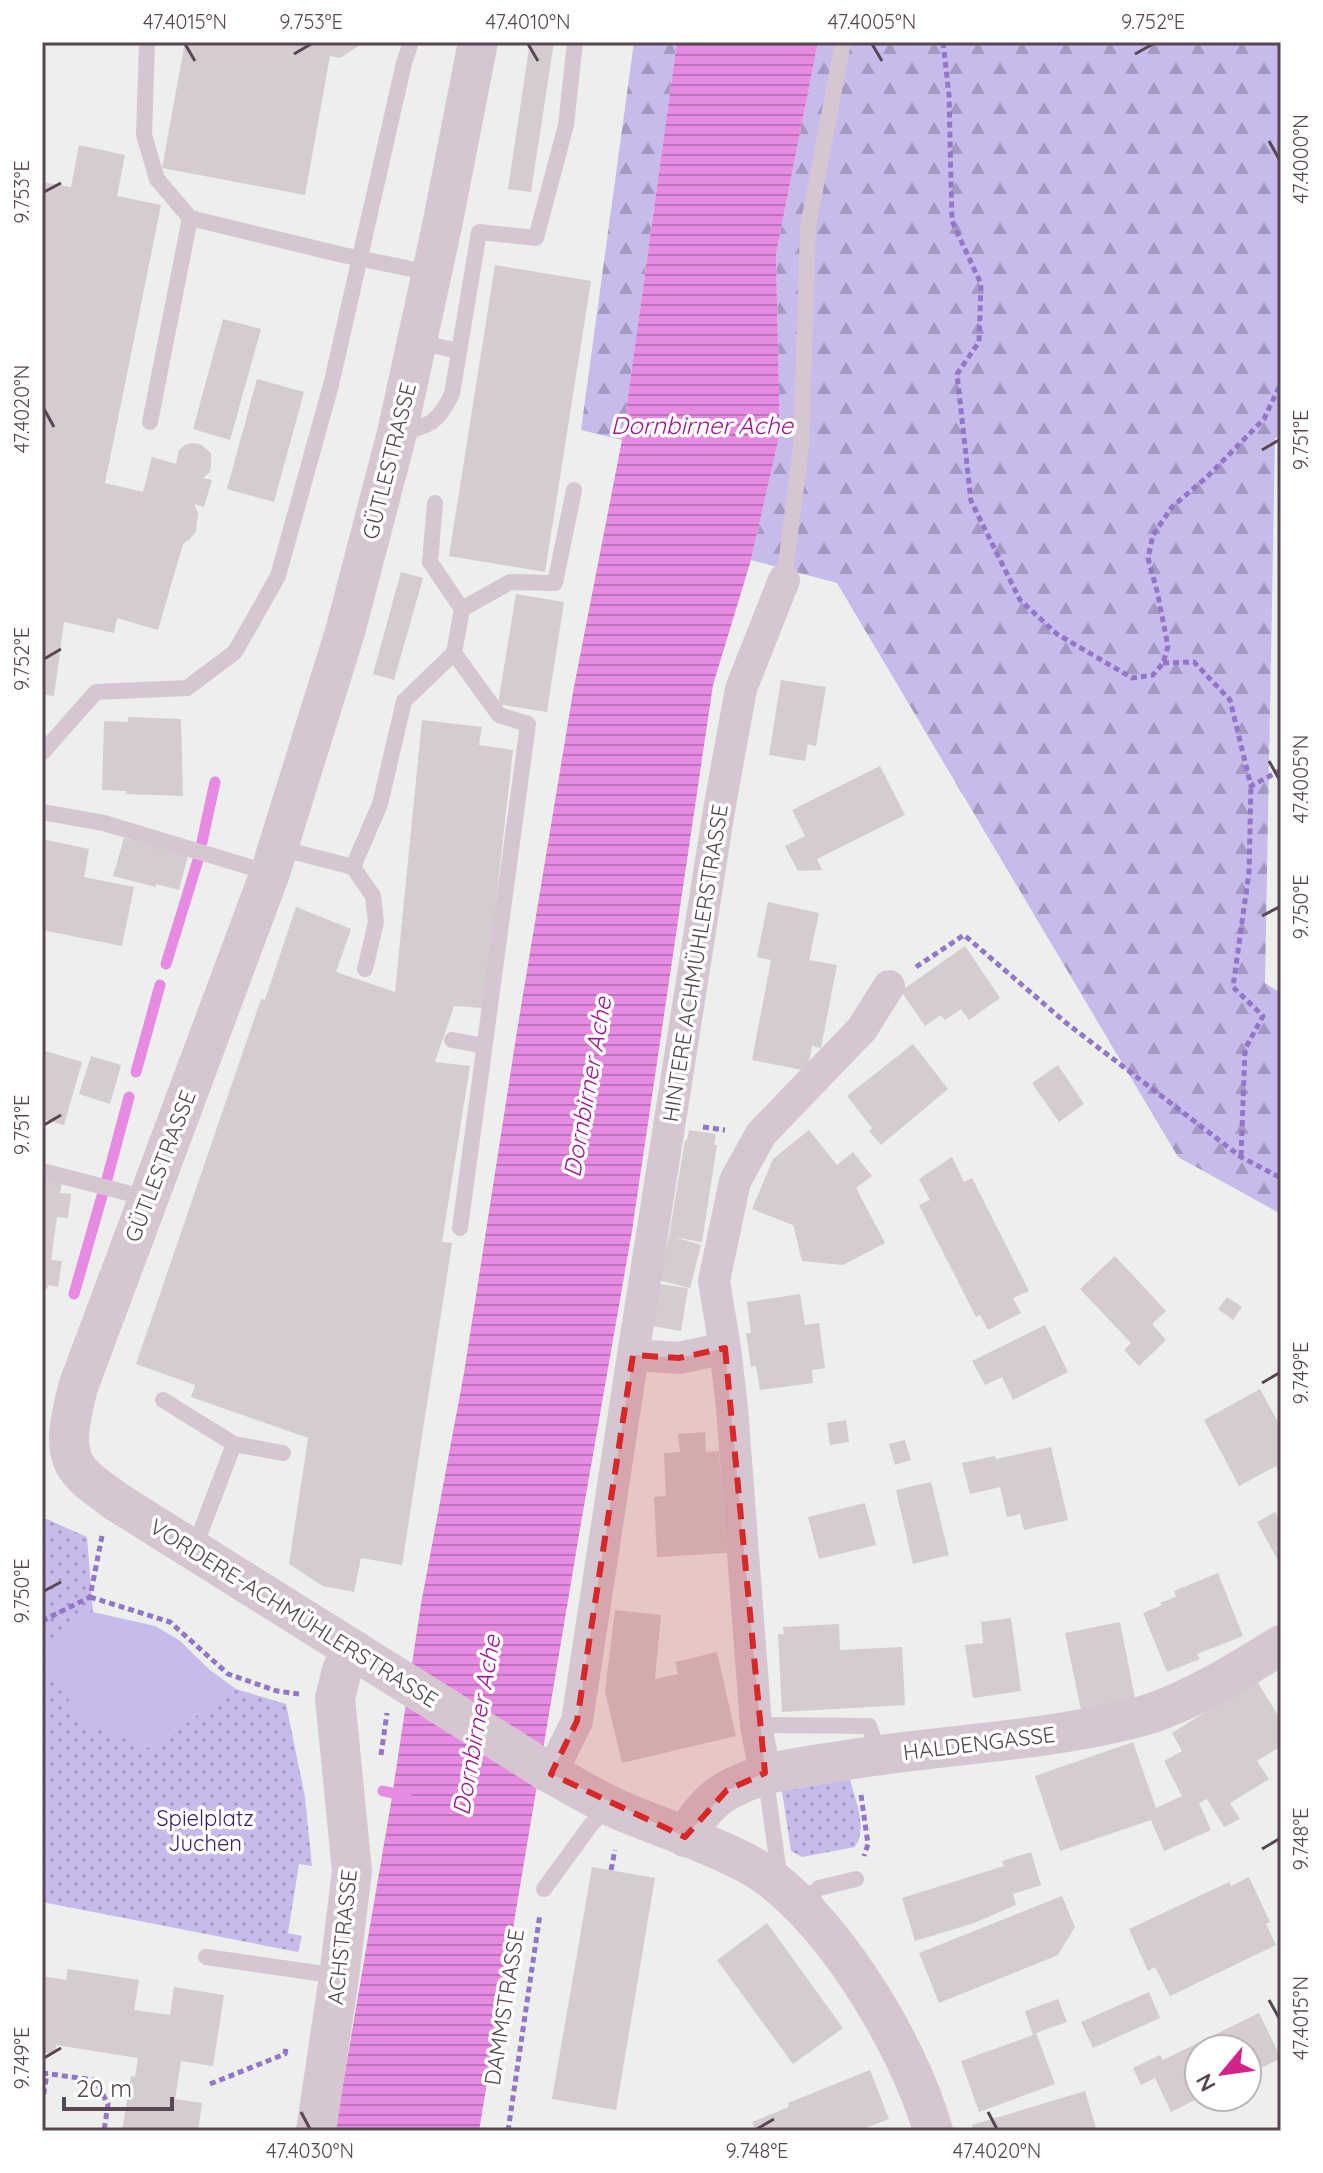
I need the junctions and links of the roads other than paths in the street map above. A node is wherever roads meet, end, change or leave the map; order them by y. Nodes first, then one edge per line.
1 (147, 42) edge
2 (411, 42) edge
3 (478, 42) edge
4 (575, 42) edge
5 (843, 42) edge
6 (190, 218) junction
7 (461, 229) junction
8 (360, 258) junction
9 (433, 273) junction
10 (418, 342) junction
11 (459, 351) junction
12 (150, 422) dead end
13 (397, 433) junction
14 (574, 490) dead end
15 (435, 503) dead end
16 (784, 580) joint
17 (462, 609) junction
18 (454, 653) junction
19 (42, 753) edge
20 (42, 812) edge
21 (273, 860) junction
22 (353, 867) junction
23 (365, 969) dead end
24 (889, 986) road end
25 (452, 1040) dead end
26 (484, 1046) junction
27 (42, 1171) edge
28 (147, 1198) junction
29 (460, 1228) dead end
30 (725, 1348) junction
31 (633, 1355) junction
32 (163, 1400) dead end
33 (234, 1444) junction
34 (283, 1453) dead end
35 (58, 1465) edge
36 (194, 1549) junction
37 (1281, 1645) edge
38 (354, 1650) junction
39 (756, 1725) junction
40 (870, 1771) junction
41 (765, 1773) junction
42 (555, 1776) junction
43 (614, 1821) junction
44 (685, 1837) junction
45 (856, 1879) dead end
46 (544, 1889) road end
47 (791, 1896) junction
48 (206, 1957) dead end
49 (339, 1977) junction
50 (316, 2131) edge
51 (933, 2131) edge

1 - 6 lane
2 - 8 lane
3 - 7 street, GÜTLESTRASSE
4 - 7 lane
5 - 16 lane
6 - 8 lane
6 - 12 lane
7 - 9 street, GÜTLESTRASSE
7 - 11 lane
8 - 9 lane
8 - 19 lane
9 - 10 street, GÜTLESTRASSE
10 - 11 lane
10 - 13 street, GÜTLESTRASSE
11 - 13 lane
13 - 21 street, GÜTLESTRASSE
14 - 17 lane
15 - 17 lane
16 - 31 street, HINTERE ACHMÜHLERSTRASSE
17 - 18 lane
18 - 22 lane
18 - 26 lane
20 - 21 lane
21 - 22 lane
21 - 28 street, GÜTLESTRASSE
22 - 23 lane
24 - 30 street
25 - 26 lane
26 - 29 lane
27 - 28 lane
28 - 35 street, GÜTLESTRASSE
30 - 31 street
30 - 39 street
31 - 42 street, HINTERE ACHMÜHLERSTRASSE
32 - 33 lane
33 - 34 lane
33 - 36 lane
35 - 36 street, VORDERE-ACHMÜHLERSTRASSE
36 - 38 street, VORDERE-ACHMÜHLERSTRASSE
37 - 40 street, HALDENGASSE
38 - 42 street, VORDERE-ACHMÜHLERSTRASSE
38 - 49 street, ACHSTRASSE
39 - 40 lane
39 - 41 street
40 - 41 street, HALDENGASSE
41 - 44 street, HALDENGASSE
41 - 47 lane
42 - 43 street, VORDERE-ACHMÜHLERSTRASSE
43 - 44 street, VORDERE-ACHMÜHLERSTRASSE
43 - 46 lane
44 - 47 street
45 - 47 lane
47 - 51 street
48 - 49 lane
49 - 50 street, ACHSTRASSE

